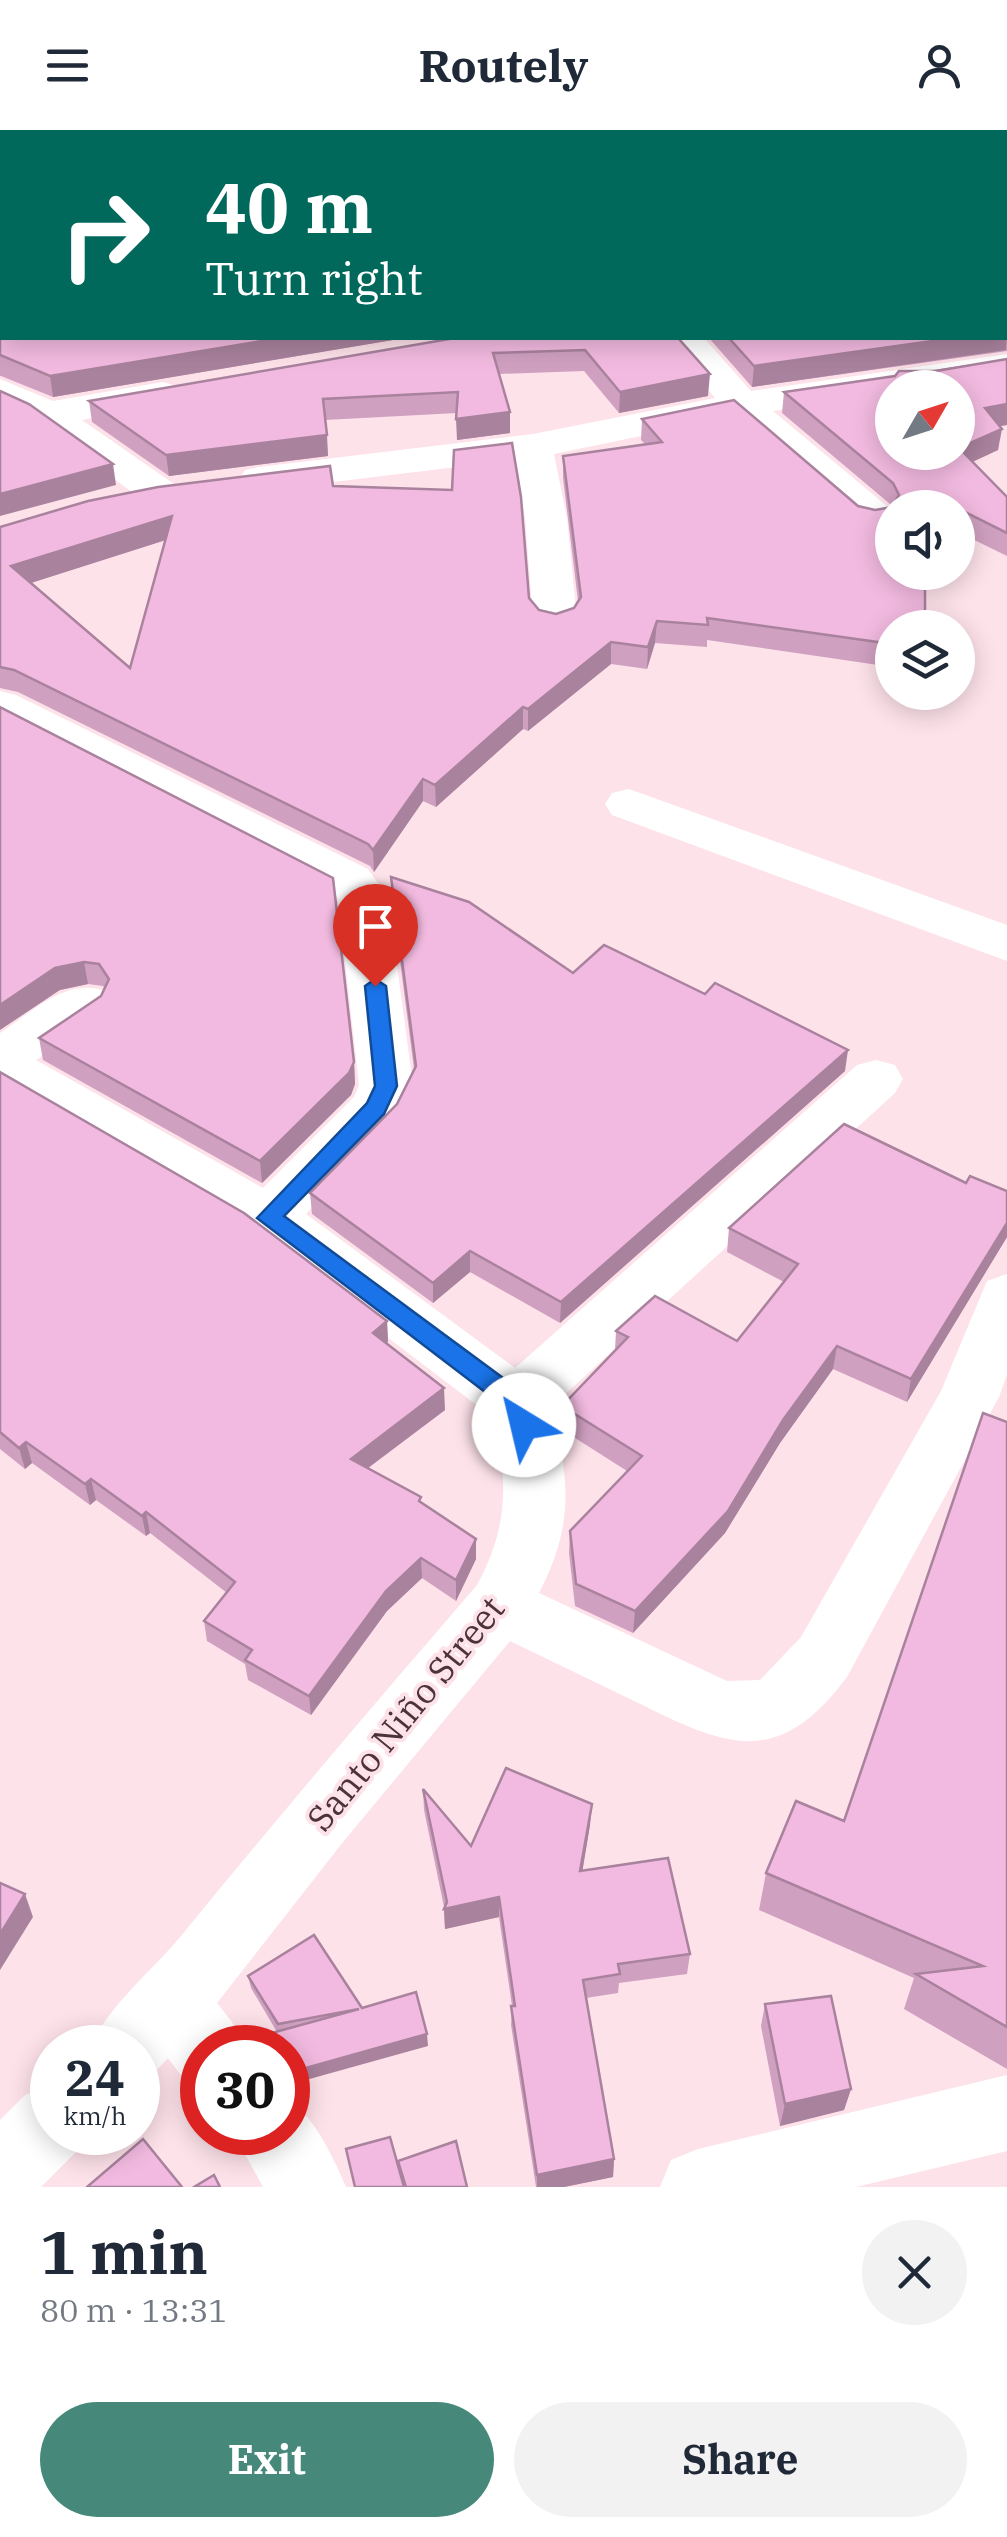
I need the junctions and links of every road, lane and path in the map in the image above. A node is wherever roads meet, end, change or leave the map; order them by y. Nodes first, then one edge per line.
1 (686, 340) edge
2 (1007, 365) edge
3 (201, 388) edge
4 (0, 392) edge
5 (741, 404) junction
6 (48, 414) junction
7 (533, 446) junction
8 (193, 488) junction
9 (113, 501) edge
10 (873, 516) edge
11 (555, 618) edge
12 (0, 705) edge
13 (630, 804) dead end
14 (1007, 944) edge
15 (84, 1003) edge
16 (0, 1061) edge
17 (876, 1079) dead end
18 (269, 1218) junction
19 (1007, 1297) edge
20 (517, 1402) junction
21 (500, 1605) junction
22 (168, 2033) edge
23 (1007, 2113) edge
24 (30, 2144) edge
25 (286, 2155) edge
26 (0, 2174) edge
27 (308, 2187) edge
28 (698, 2187) edge

1 - 5 street
2 - 5 street
3 - 6 street
4 - 6 street
5 - 7 street
5 - 10 street
6 - 8 street
7 - 8 street
7 - 11 street
8 - 9 street
12 - 18 street
13 - 14 street
15 - 16 street
16 - 18 street
17 - 20 street
18 - 20 street
19 - 21 street
20 - 21 street, Santo Niño Street
21 - 22 street, Santo Niño Street
23 - 28 street
24 - 26 street
25 - 27 street

